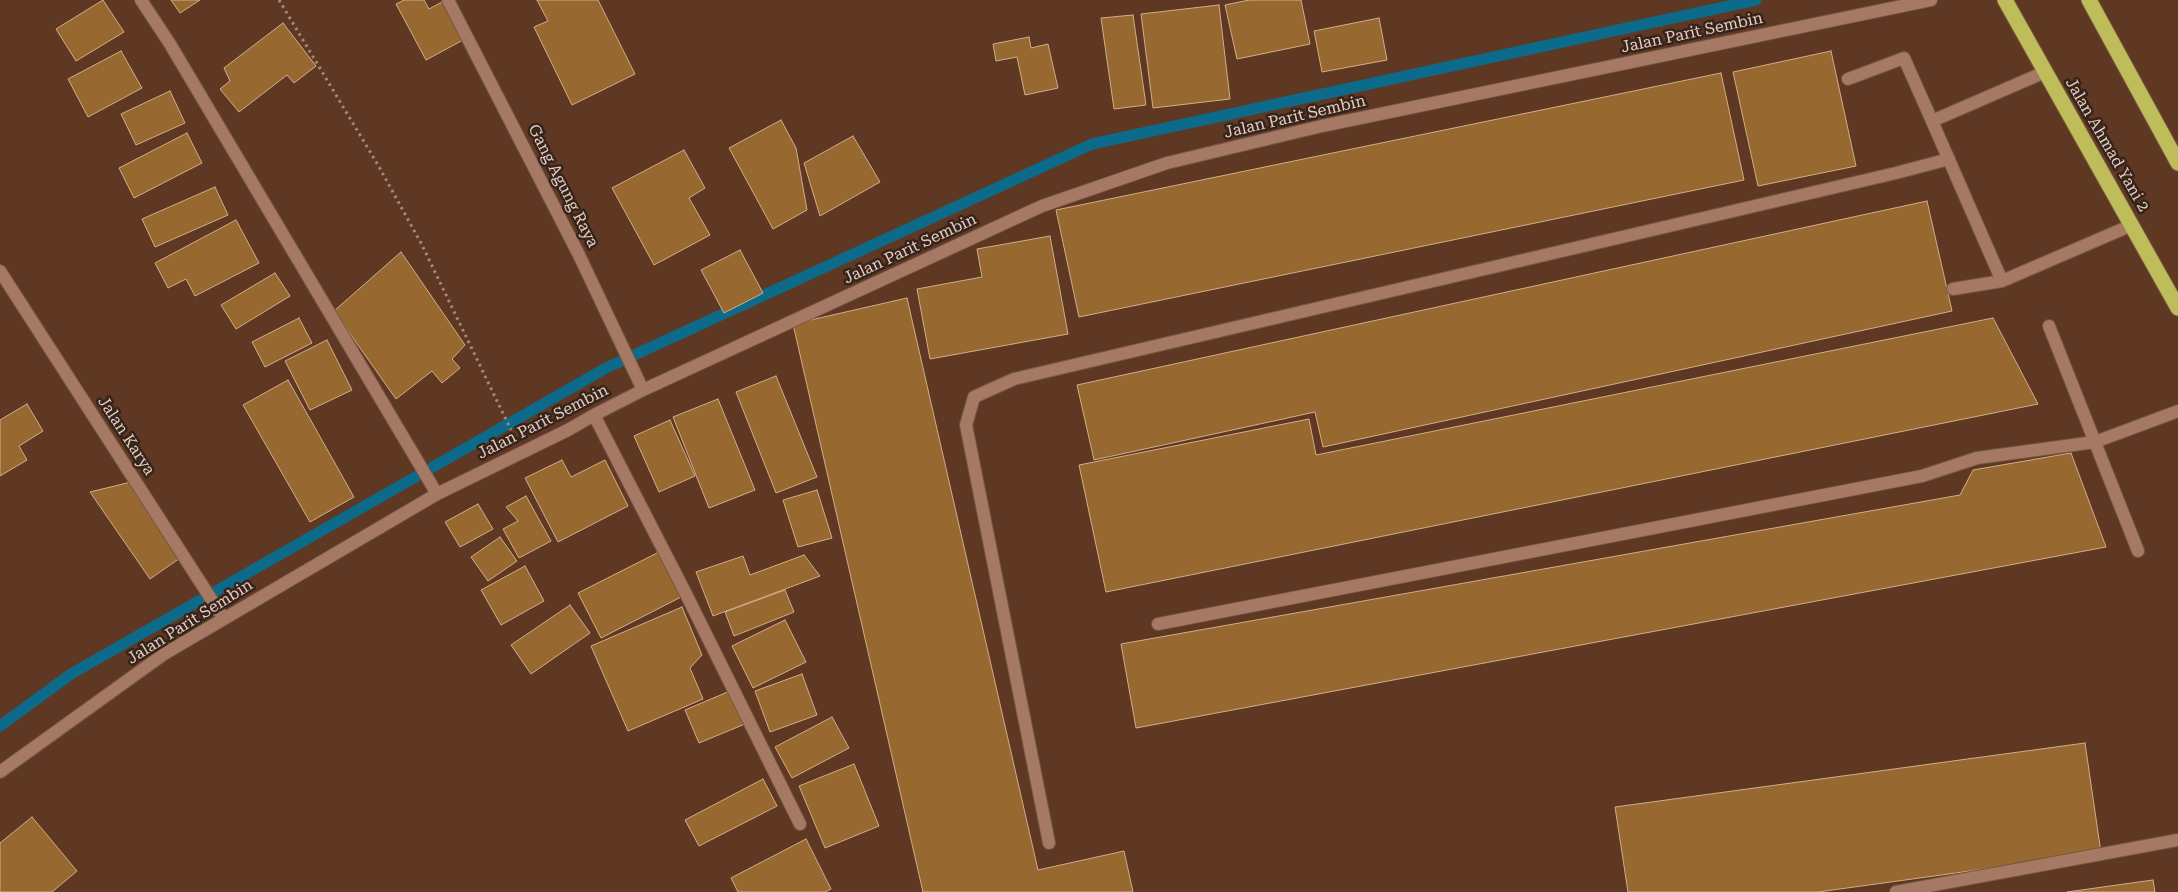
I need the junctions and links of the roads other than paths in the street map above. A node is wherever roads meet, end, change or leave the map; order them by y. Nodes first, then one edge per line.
1 (141, 0) edge
2 (448, 0) edge
3 (1931, 0) edge
4 (2005, 0) edge
5 (2090, 0) edge
6 (2045, 72) junction
7 (1848, 79) dead end
8 (1932, 121) junction
9 (1949, 159) junction
10 (2178, 163) edge
11 (2132, 225) junction
12 (0, 271) edge
13 (2002, 281) junction
14 (1953, 290) dead end
15 (2178, 308) edge
16 (2049, 326) dead end
17 (643, 390) junction
18 (2178, 411) edge
19 (594, 415) junction
20 (2095, 442) junction
21 (437, 494) junction
22 (2138, 551) dead end
23 (224, 619) junction
24 (1158, 624) dead end
25 (0, 772) edge
26 (800, 824) dead end
27 (2178, 840) edge
28 (1049, 843) dead end
29 (1896, 892) edge

1 - 21 street
2 - 17 street, Gang Agung Raya
3 - 17 street, Jalan Parit Sembin
4 - 6 highway, Jalan Ahmad Yani 2
5 - 10 highway
6 - 8 street
6 - 11 highway, Jalan Ahmad Yani 2
7 - 8 street
8 - 9 street
9 - 13 street
9 - 28 street
11 - 13 street
11 - 15 highway, Jalan Ahmad Yani 2
12 - 23 street, Jalan Karya
13 - 14 street
16 - 20 street
17 - 19 street, Jalan Parit Sembin
18 - 20 street
19 - 21 street, Jalan Parit Sembin
19 - 26 street
20 - 22 street
20 - 24 street
21 - 23 street, Jalan Parit Sembin
23 - 25 street, Jalan Parit Sembin
27 - 29 street

